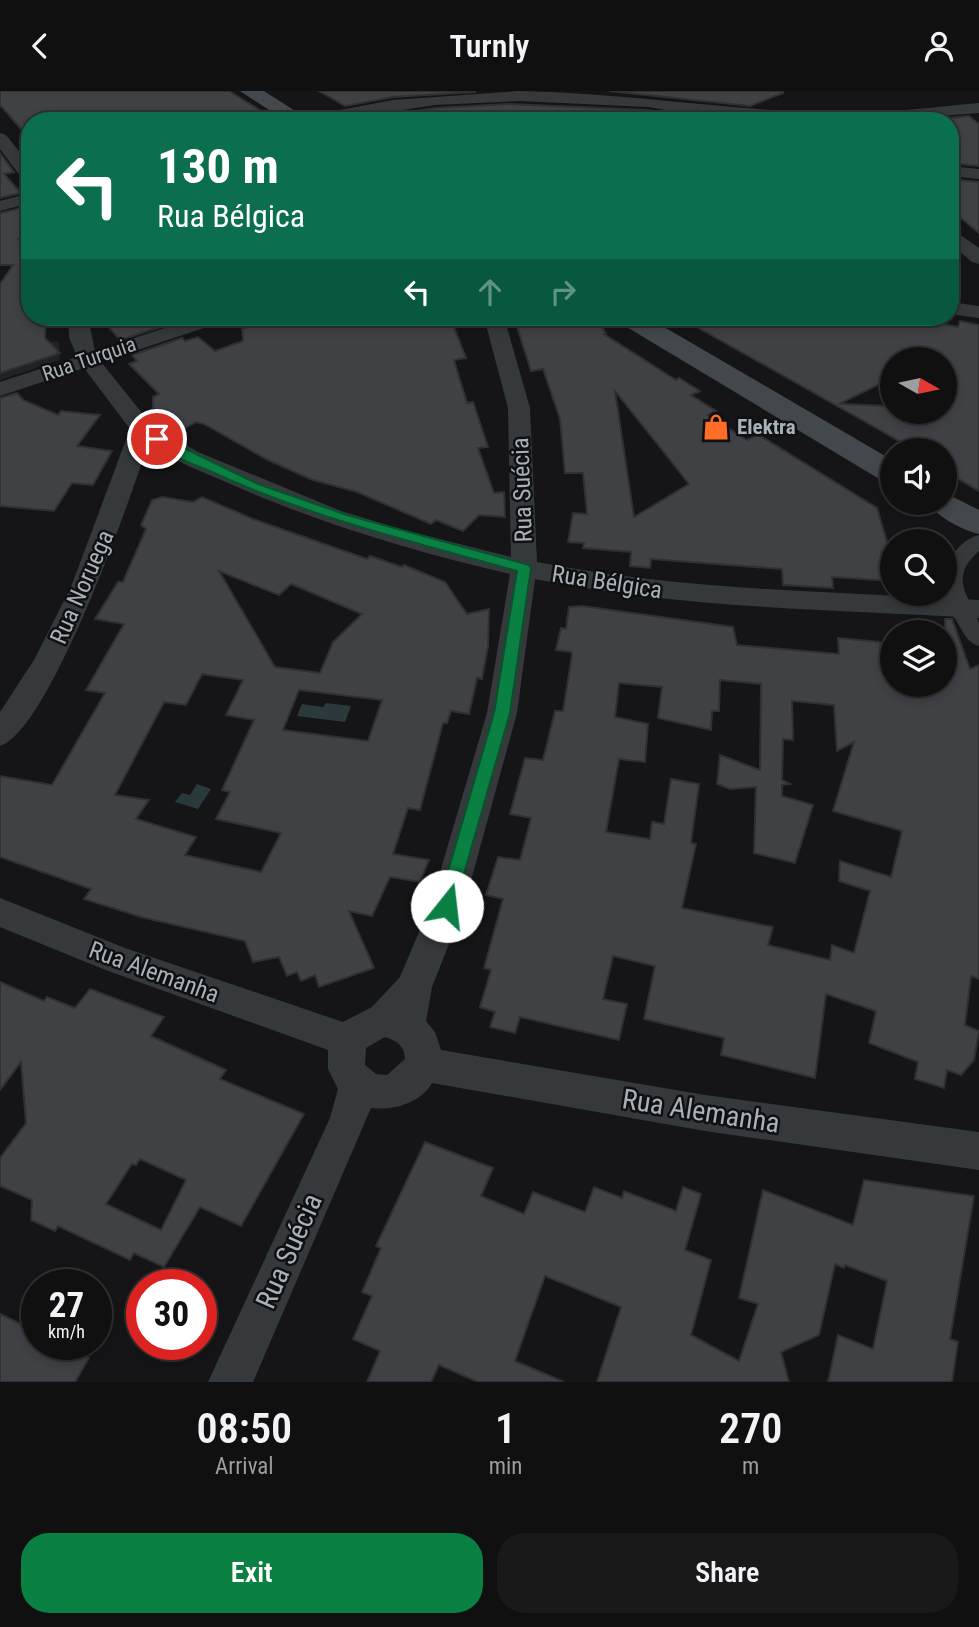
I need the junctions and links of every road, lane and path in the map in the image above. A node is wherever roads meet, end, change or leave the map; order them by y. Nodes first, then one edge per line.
1 (470, 93) edge
2 (260, 94) edge
3 (942, 98) dead end
4 (979, 108) edge
5 (714, 110) junction
6 (962, 111) junction
7 (287, 112) edge
8 (346, 112) edge
9 (719, 112) edge
10 (735, 112) edge
11 (949, 112) edge
12 (0, 138) edge
13 (21, 165) edge
14 (959, 172) edge
15 (979, 174) edge
16 (21, 200) edge
17 (0, 205) edge
18 (959, 241) edge
19 (979, 258) edge
20 (959, 309) edge
21 (979, 312) edge
22 (78, 326) edge
23 (190, 326) edge
24 (496, 326) edge
25 (644, 326) edge
26 (87, 359) junction
27 (0, 390) edge
28 (142, 428) junction
29 (880, 466) edge
30 (957, 511) edge
31 (979, 524) edge
32 (979, 541) edge
33 (524, 568) junction
34 (967, 608) edge
35 (979, 639) edge
36 (0, 735) edge
37 (0, 912) edge
38 (395, 1022) junction
39 (350, 1041) junction
40 (424, 1065) junction
41 (365, 1099) junction
42 (979, 1151) edge
43 (230, 1382) edge

1 - 5 street
1 - 8 street
2 - 7 main road
3 - 6 street
4 - 6 street
5 - 9 street
5 - 10 street
6 - 11 street
12 - 13 street
14 - 15 street
16 - 17 street
18 - 19 street
20 - 21 street
22 - 26 street, Rua Bélgica
23 - 26 street, Rua Turquia
24 - 33 street, Rua Suécia
25 - 29 main road
26 - 27 street, Rua Turquia
26 - 28 street, Rua Bélgica
28 - 33 street, Rua Bélgica
28 - 36 street, Rua Noruega
30 - 31 main road
32 - 34 street
33 - 34 street, Rua Bélgica
33 - 38 street, Rua Suécia
34 - 35 street
37 - 39 street, Rua Alemanha
38 - 39 street
38 - 40 street
39 - 41 street
40 - 41 street
40 - 42 street, Rua Alemanha
41 - 43 street, Rua Suécia

